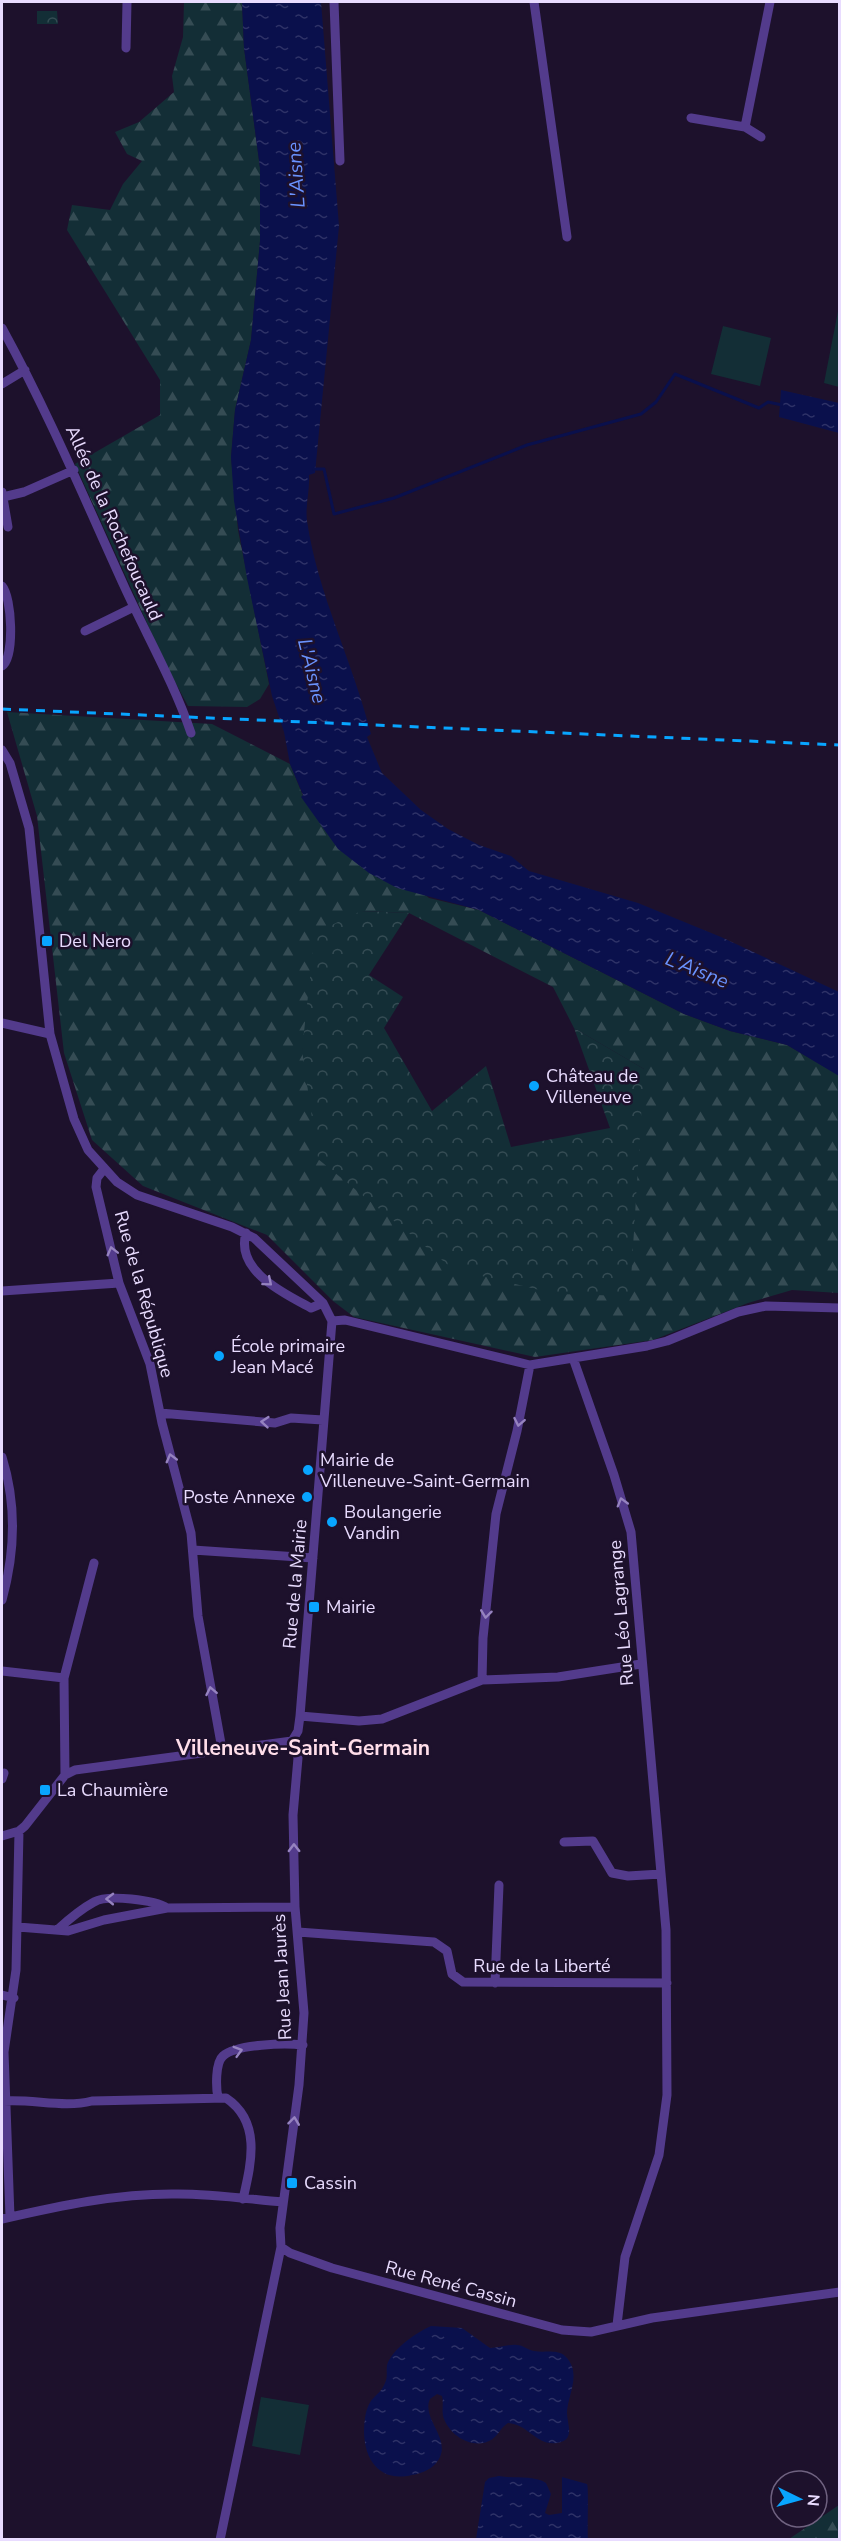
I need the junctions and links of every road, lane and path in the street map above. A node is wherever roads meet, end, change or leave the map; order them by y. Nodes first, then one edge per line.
1 (127, 2) edge
2 (334, 2) edge
3 (534, 2) edge
4 (770, 2) edge
5 (126, 48) dead end
6 (691, 118) dead end
7 (745, 128) junction
8 (761, 137) dead end
9 (340, 161) dead end
10 (567, 237) dead end
11 (2, 328) edge
12 (25, 370) junction
13 (2, 384) edge
14 (74, 471) junction
15 (2, 494) edge
16 (8, 528) dead end
17 (2, 586) edge
18 (134, 607) junction
19 (86, 631) dead end
20 (2, 666) edge
21 (191, 734) dead end
22 (2, 750) edge
23 (2, 1023) edge
24 (50, 1034) junction
25 (104, 1169) junction
26 (246, 1233) junction
27 (119, 1283) junction
28 (2, 1291) edge
29 (321, 1305) junction
30 (840, 1308) edge
31 (332, 1321) junction
32 (573, 1358) junction
33 (530, 1365) junction
34 (160, 1413) junction
35 (323, 1420) junction
36 (2, 1457) edge
37 (193, 1550) junction
38 (312, 1558) junction
39 (94, 1563) dead end
40 (2, 1600) edge
41 (641, 1664) junction
42 (2, 1671) edge
43 (64, 1678) junction
44 (482, 1680) junction
45 (300, 1716) junction
46 (292, 1741) junction
47 (222, 1749) junction
48 (64, 1775) junction
49 (19, 1831) junction
50 (2, 1836) edge
51 (564, 1842) dead end
52 (661, 1874) junction
53 (499, 1885) dead end
54 (90, 1905) junction
55 (295, 1906) junction
56 (167, 1908) junction
57 (104, 1920) junction
58 (18, 1927) junction
59 (57, 1930) junction
60 (298, 1932) junction
61 (495, 1983) junction
62 (667, 1983) junction
63 (2, 1995) edge
64 (14, 1998) junction
65 (303, 2045) junction
66 (218, 2098) junction
67 (4, 2101) junction
68 (243, 2199) junction
69 (283, 2202) junction
70 (6, 2218) edge
71 (281, 2247) junction
72 (840, 2292) edge
73 (617, 2325) junction
74 (220, 2540) edge

1 - 5 street
2 - 9 street
3 - 10 street
4 - 7 street
6 - 7 street
7 - 8 street
11 - 12 street, Allée de la Rochefoucauld
12 - 13 street
12 - 14 street, Allée de la Rochefoucauld
14 - 15 street
14 - 18 street, Allée de la Rochefoucauld
15 - 16 street
17 - 20 street
18 - 19 street
18 - 21 street, Allée de la Rochefoucauld
22 - 24 street
23 - 24 street
24 - 25 street
25 - 26 street
27 -> 25 street, Rue de la République
26 - 29 street
26 -> 29 street
27 - 28 street
27 - 34 street, Rue de la République
29 - 31 street
30 - 32 street
31 - 33 street
31 - 35 street, Rue de la Mairie
32 - 33 street
41 -> 32 street, Rue Léo Lagrange
33 -> 44 street
35 -> 34 street
37 -> 34 street, Rue de la République
35 - 38 street, Rue de la Mairie
36 - 40 street
37 - 38 street
47 -> 37 street, Rue de la République
38 - 45 street, Rue de la Mairie
39 - 43 street
41 - 44 street
41 - 52 street, Rue Léo Lagrange
42 - 43 street
43 - 48 street
44 - 45 street
45 - 46 street, Rue de la Mairie
46 - 47 street
55 -> 46 street, Rue Jean Jaurès
47 - 48 street
48 - 49 street
49 - 50 street
49 - 58 street
51 - 52 street
52 - 62 street, Rue Léo Lagrange
53 - 61 street
56 -> 54 street
54 - 57 street
54 - 59 street
55 - 56 street
55 - 60 street, Rue Jean Jaurès
56 - 57 street
57 - 59 street
58 - 59 street
58 - 64 street
60 - 61 street, Rue de la Liberté
60 - 65 street, Rue Jean Jaurès
61 - 62 street, Rue de la Liberté
62 - 73 street, Rue Léo Lagrange
63 - 64 street
64 - 67 street
66 -> 65 street
69 -> 65 street, Rue Jean Jaurès
66 - 67 street
66 - 68 street
67 - 70 street
68 - 69 street
68 - 70 street
69 - 71 street, Rue Jean Jaurès
71 - 73 street, Rue René Cassin
71 - 74 street, Rue Jean Jaurès
72 - 73 street, Rue René Cassin

